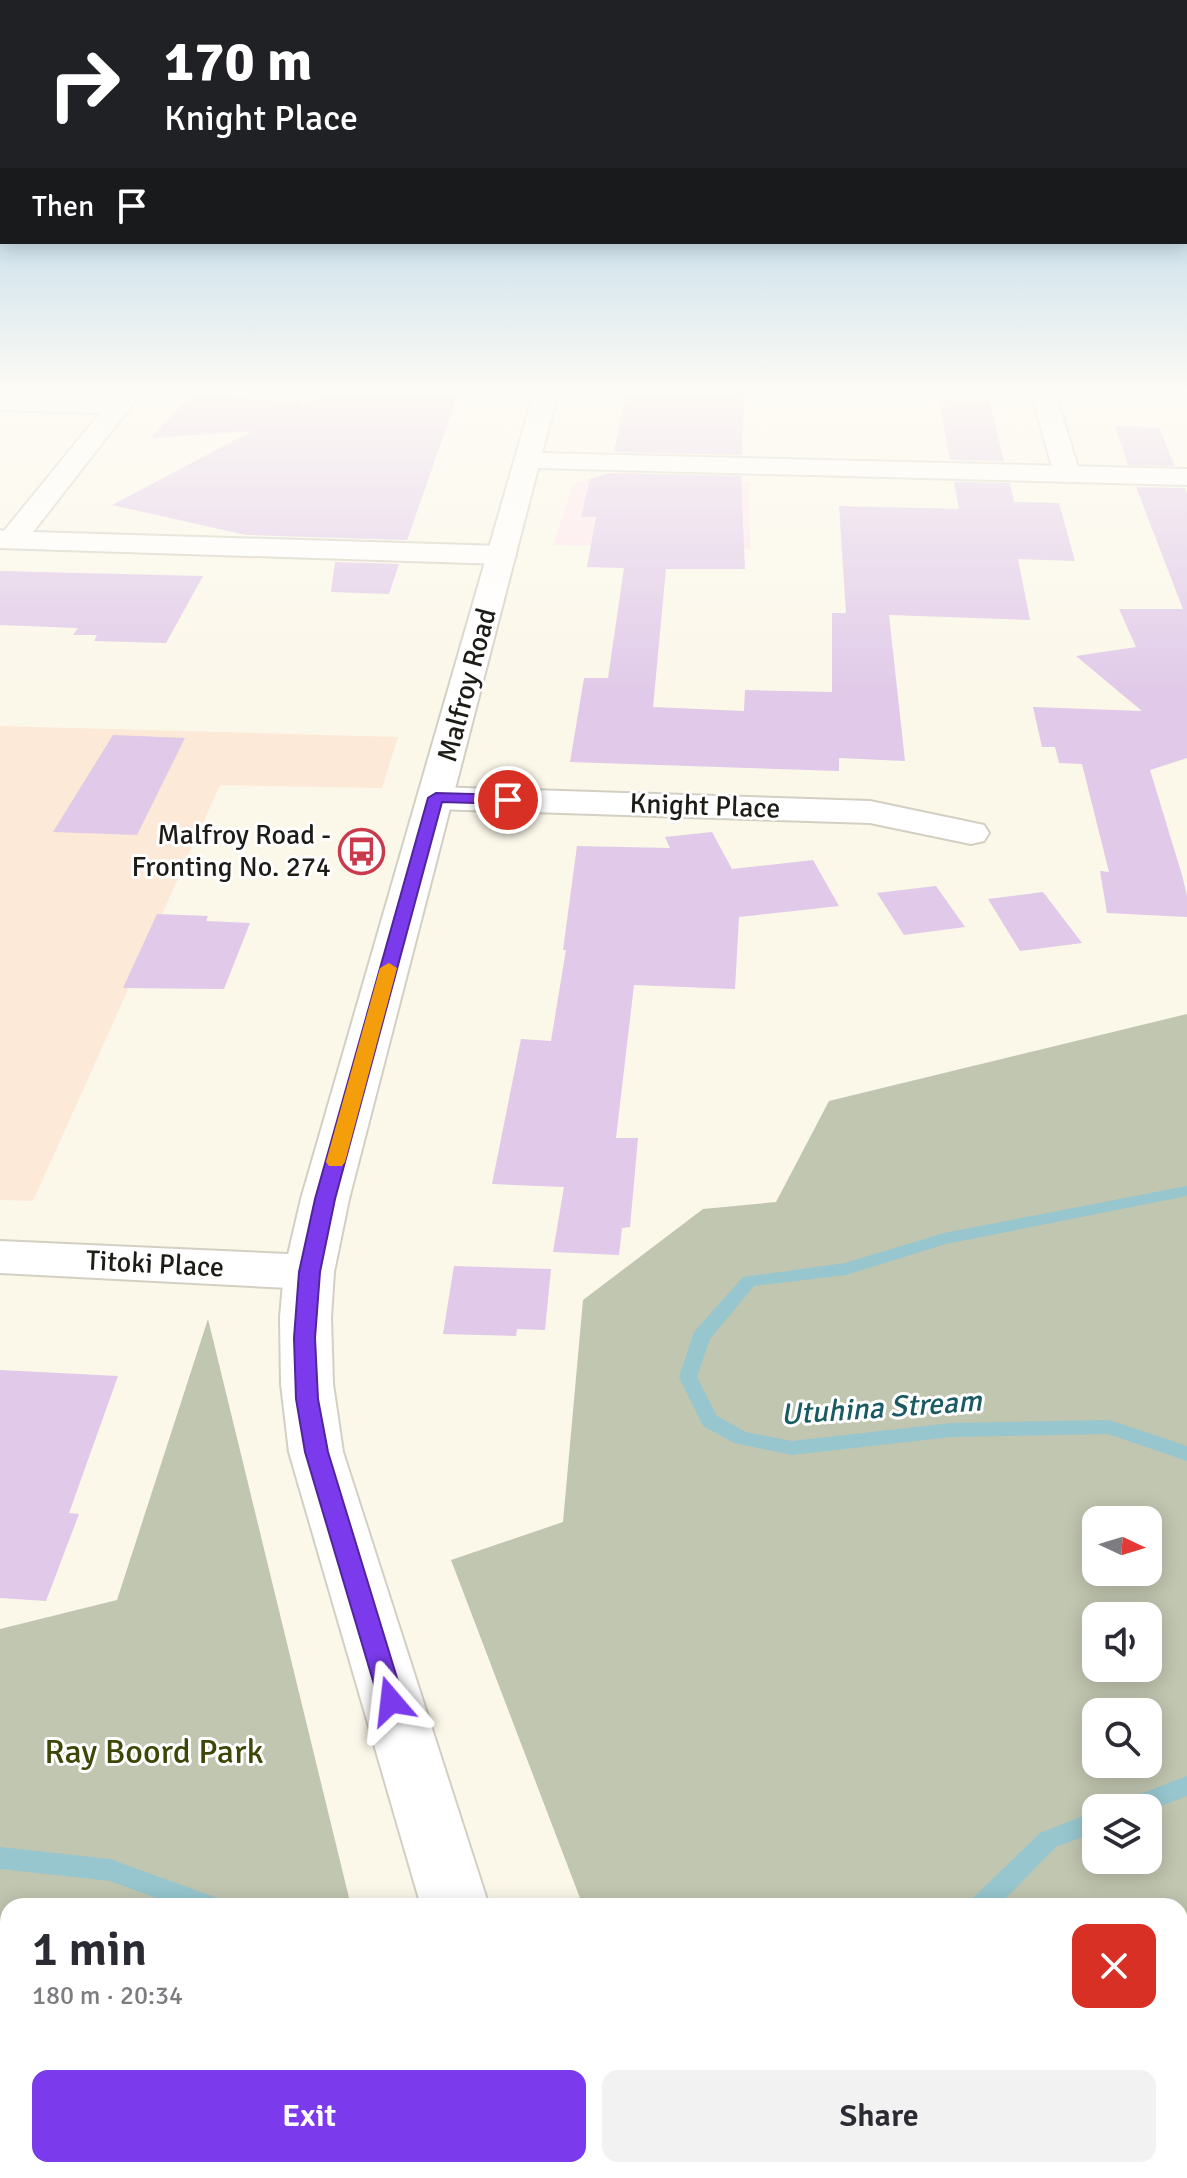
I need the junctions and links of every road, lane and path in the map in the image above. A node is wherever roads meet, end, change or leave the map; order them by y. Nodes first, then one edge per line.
1 (45, 494) edge
2 (518, 494) edge
3 (6, 539) edge
4 (502, 555) junction
5 (436, 798) junction
6 (971, 833) dead end
7 (0, 1257) edge
8 (309, 1272) junction
9 (453, 1898) edge

1 - 3 street
2 - 4 street, Malfroy Road
3 - 4 street
4 - 5 street, Malfroy Road
5 - 6 street, Knight Place
5 - 8 street, Malfroy Road
7 - 8 street, Titoki Place
8 - 9 street, Malfroy Road

